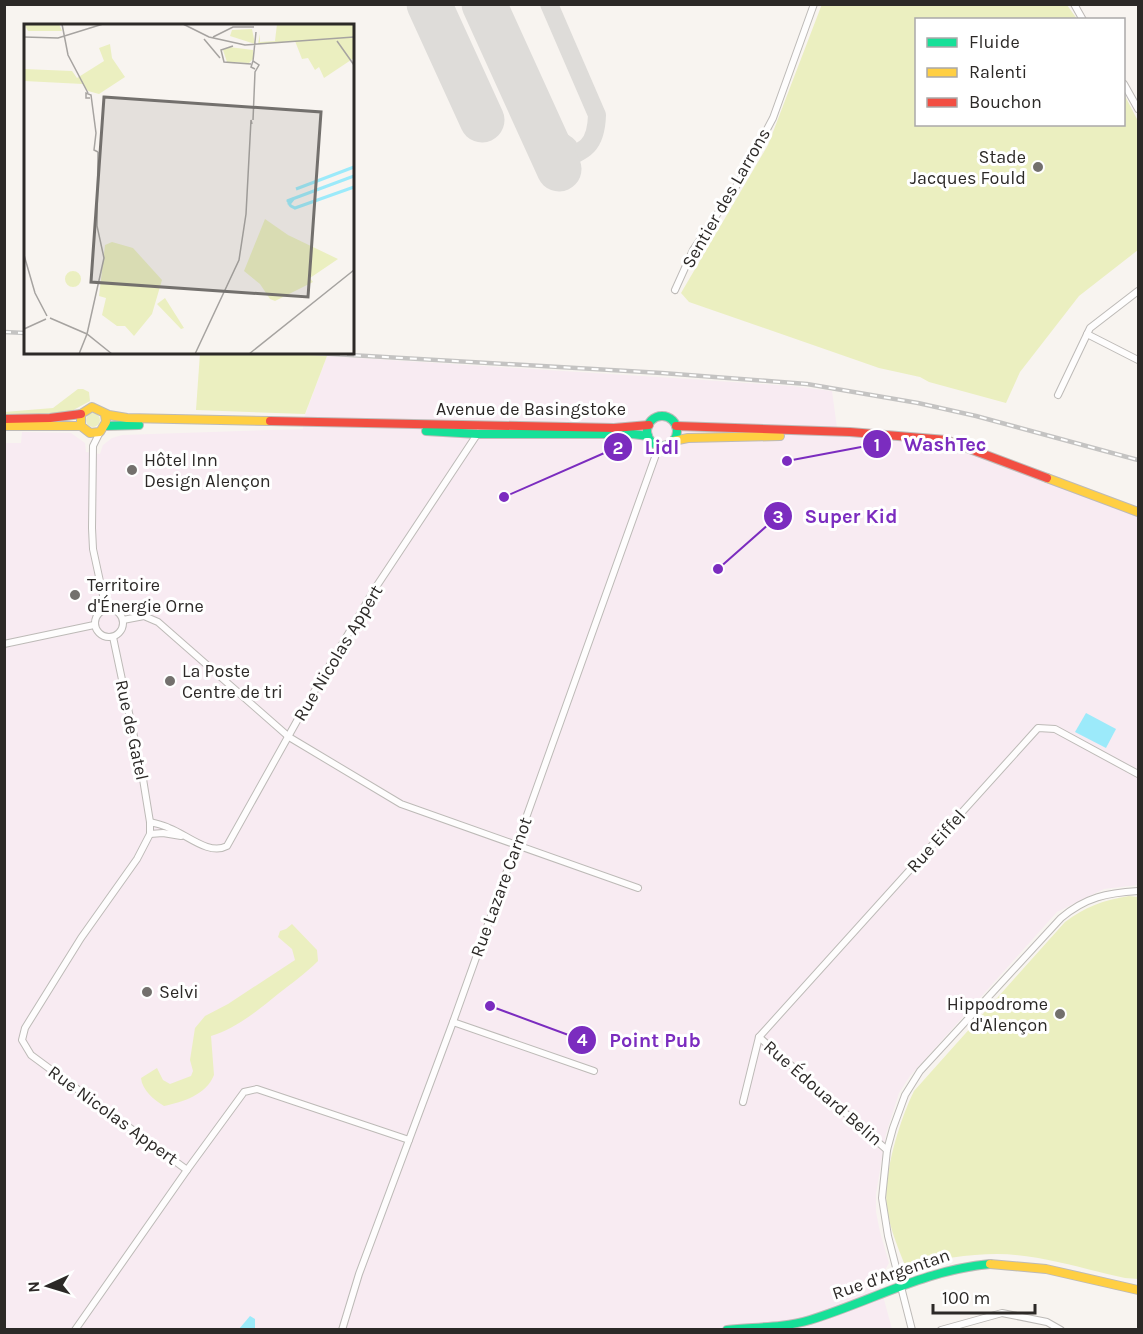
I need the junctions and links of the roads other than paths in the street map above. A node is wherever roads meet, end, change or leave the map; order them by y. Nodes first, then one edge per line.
1 (814, 4) edge
2 (1074, 4) edge
3 (1082, 18) edge
4 (1125, 86) edge
5 (1138, 109) edge
6 (675, 290) dead end
7 (1138, 291) edge
8 (1087, 334) junction
9 (1138, 360) edge
10 (1058, 395) dead end
11 (81, 414) junction
12 (105, 414) junction
13 (4, 419) edge
14 (649, 425) junction
15 (4, 426) edge
16 (676, 426) junction
17 (413, 427) junction
18 (83, 429) junction
19 (103, 429) junction
20 (478, 430) junction
21 (648, 436) junction
22 (914, 436) junction
23 (673, 441) junction
24 (93, 446) junction
25 (659, 446) junction
26 (1138, 512) edge
27 (106, 609) junction
28 (123, 620) junction
29 (94, 625) junction
30 (113, 637) junction
31 (4, 645) edge
32 (289, 736) junction
33 (1138, 774) edge
34 (150, 822) junction
35 (150, 834) junction
36 (184, 837) junction
37 (516, 845) junction
38 (638, 888) dead end
39 (1138, 891) edge
40 (453, 1022) junction
41 (759, 1037) junction
42 (594, 1071) dead end
43 (743, 1102) dead end
44 (410, 1140) junction
45 (887, 1150) junction
46 (187, 1170) junction
47 (901, 1285) junction
48 (1138, 1290) edge
49 (798, 1326) edge
50 (75, 1329) edge
51 (341, 1329) edge
52 (726, 1329) edge
53 (912, 1329) edge
54 (941, 1329) edge
55 (1061, 1329) edge

1 - 6 street, Sentier des Larrons
2 - 3 street
4 - 5 street
7 - 8 street
8 - 9 street
8 - 10 street
11 - 12 main road
11 - 13 main road
11 - 18 main road
12 - 17 main road
12 - 19 main road
14 - 16 main road
14 - 20 main road, Avenue de Basingstoke
14 - 21 main road
15 - 18 main road
16 - 22 main road
16 - 23 main road
17 - 19 main road
17 - 20 main road, Avenue de Basingstoke
18 - 19 main road
18 - 24 street
19 - 24 street
20 - 21 main road, Avenue de Basingstoke
20 - 32 street, Rue Nicolas Appert
21 - 25 main road
22 - 23 main road
22 - 26 main road
23 - 25 main road
24 - 27 street
25 - 37 street, Rue Lazare Carnot
27 - 28 street
27 - 29 street
28 - 30 street
28 - 32 street
29 - 30 street
29 - 31 street
30 - 34 street, Rue de Gatel
32 - 36 street, Rue Nicolas Appert
32 - 37 street
33 - 41 street, Rue Eiffel
34 - 35 street, Rue Nicolas Appert
34 - 36 street, Rue Nicolas Appert
35 - 36 street, Rue Nicolas Appert
35 - 46 street, Rue Nicolas Appert
37 - 38 street
37 - 40 street, Rue Lazare Carnot
39 - 45 street
40 - 42 street
40 - 44 street, Rue Lazare Carnot
41 - 43 street
41 - 45 street, Rue Édouard Belin
44 - 46 street, Rue Nicolas Appert
44 - 51 street, Rue Lazare Carnot
45 - 47 street
46 - 50 street
47 - 48 main road, Rue d'Argentan
47 - 49 main road, Rue d'Argentan
47 - 53 street
49 - 52 main road, Rue d'Argentan
54 - 55 street

